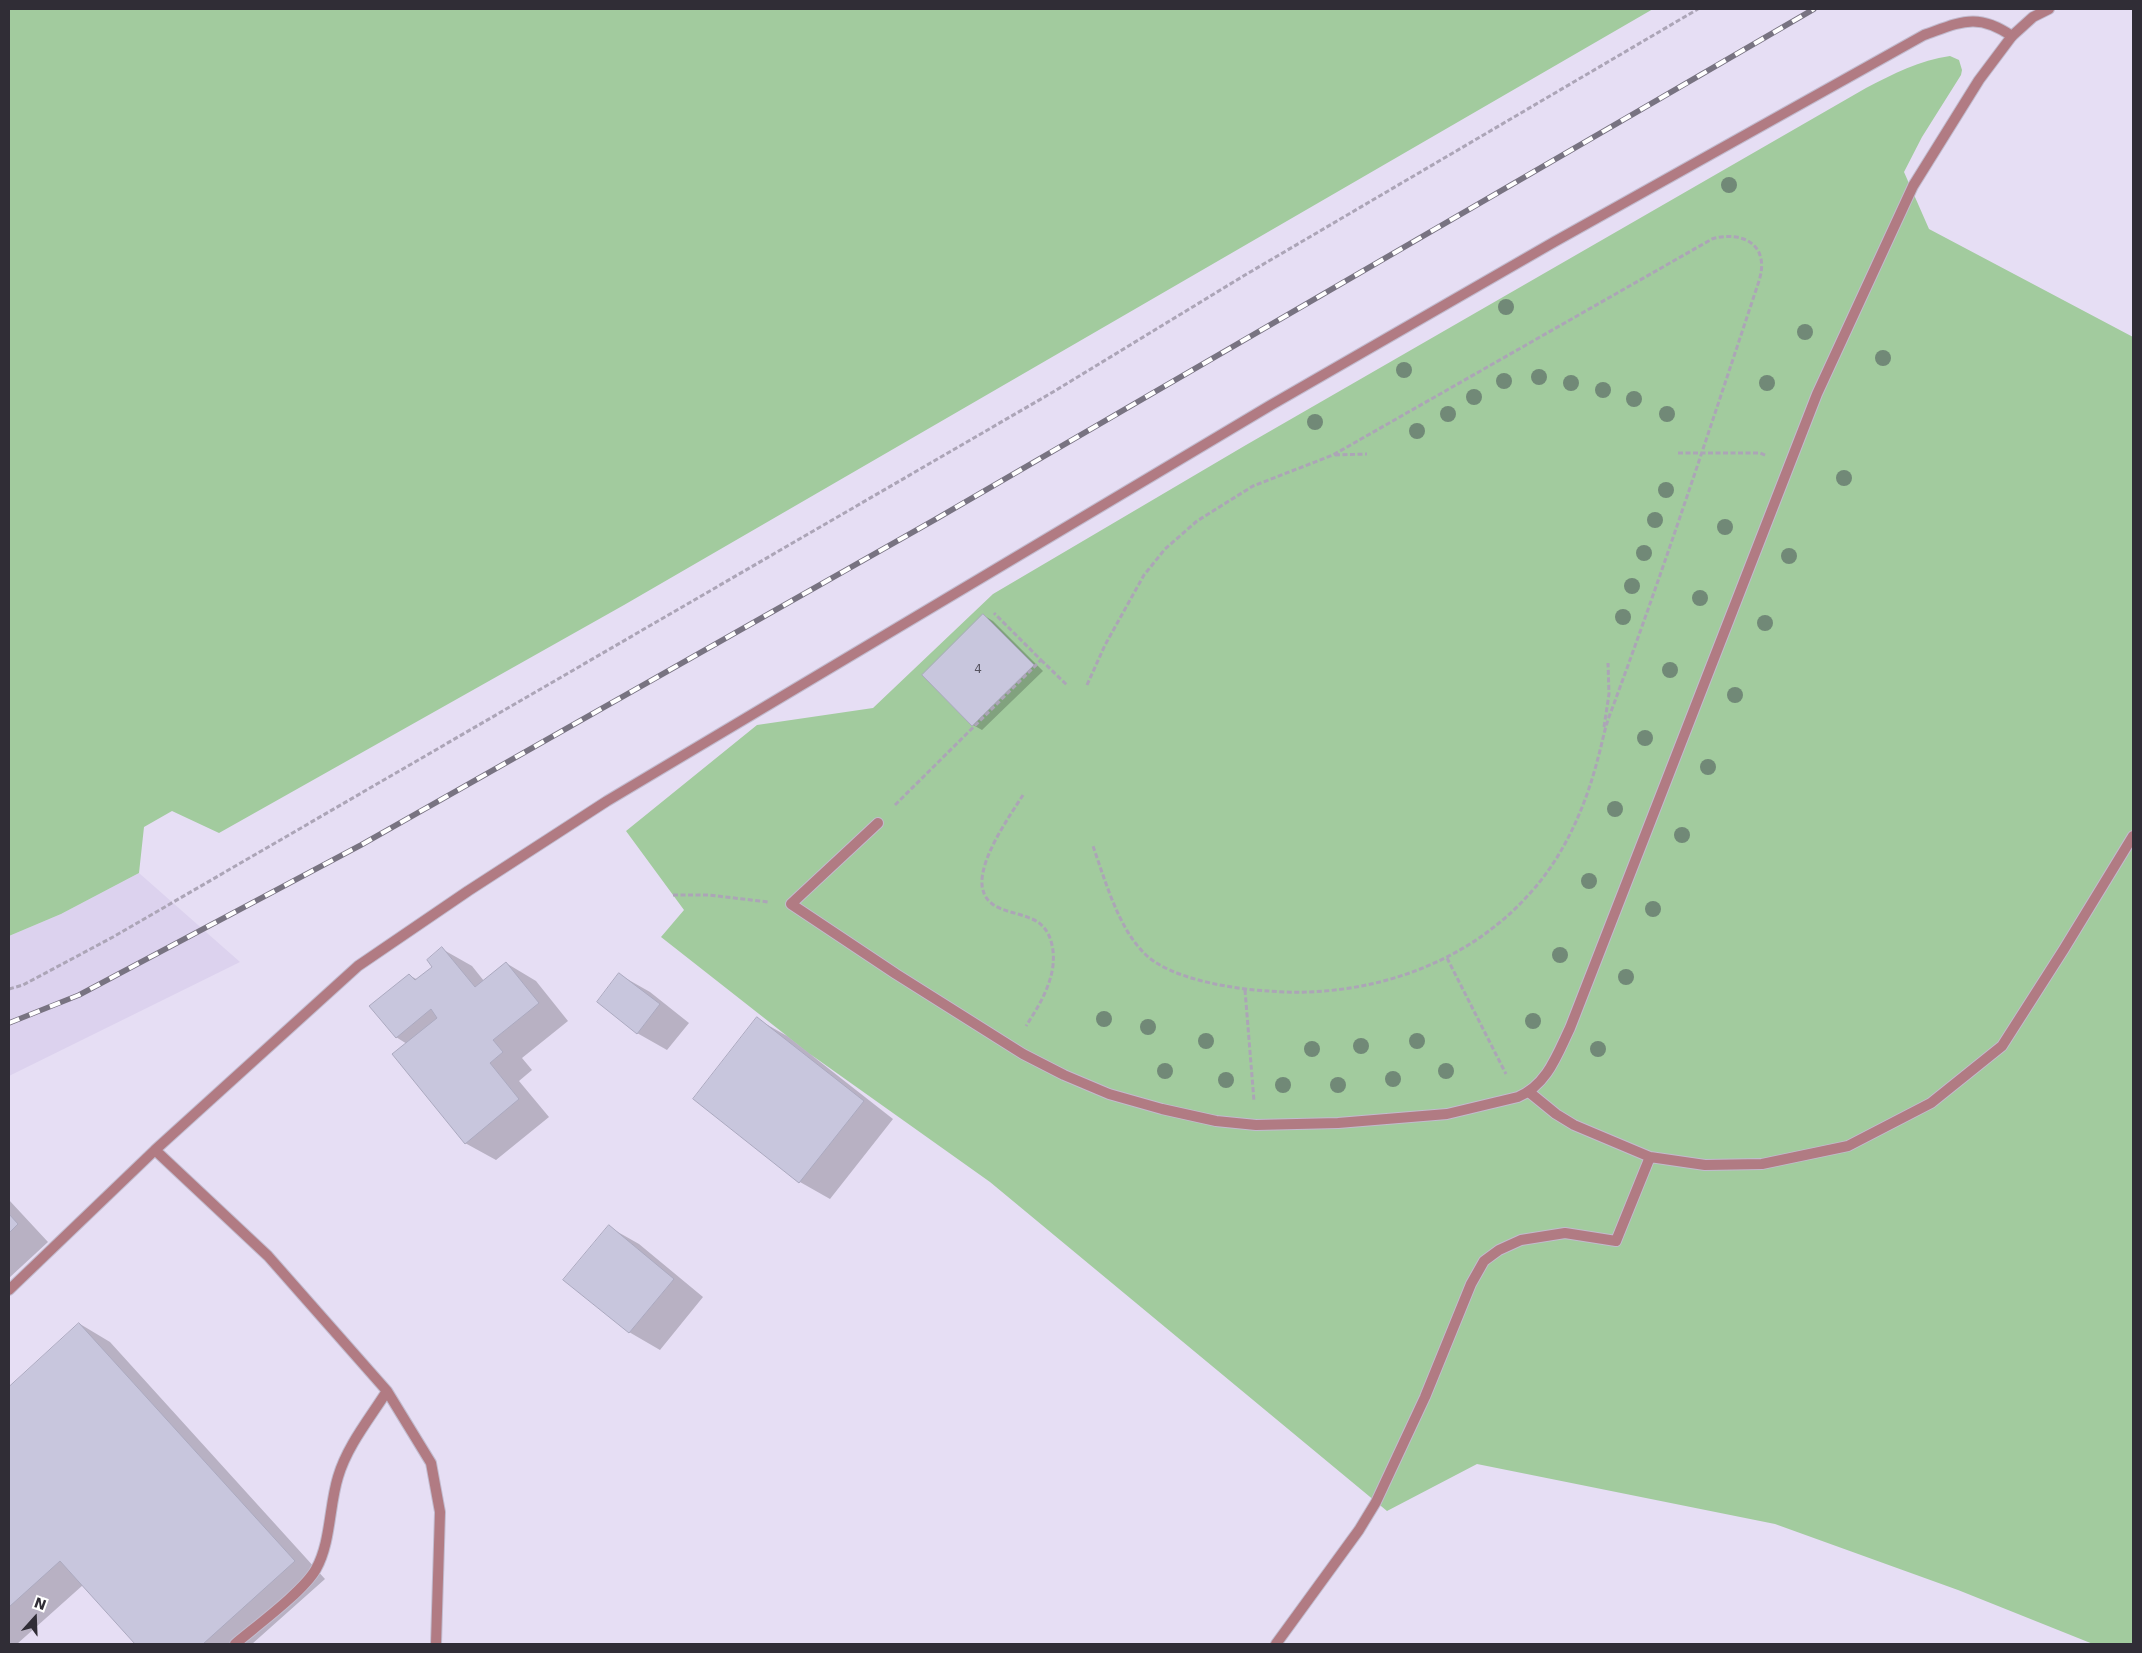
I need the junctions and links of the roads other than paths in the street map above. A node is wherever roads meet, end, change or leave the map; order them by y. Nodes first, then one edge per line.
1 (2049, 9) edge
2 (2012, 36) junction
3 (878, 823) road end
4 (2133, 836) edge
5 (1529, 1092) junction
6 (155, 1150) junction
7 (1650, 1157) junction
8 (9, 1290) edge
9 (387, 1391) junction
10 (235, 1644) edge
11 (436, 1644) edge
12 (1276, 1644) edge

1 - 2 street
2 - 5 street
2 - 6 street
3 - 5 street
4 - 7 street
5 - 7 street
6 - 8 street
6 - 9 street
7 - 12 street
9 - 10 street
9 - 11 street

